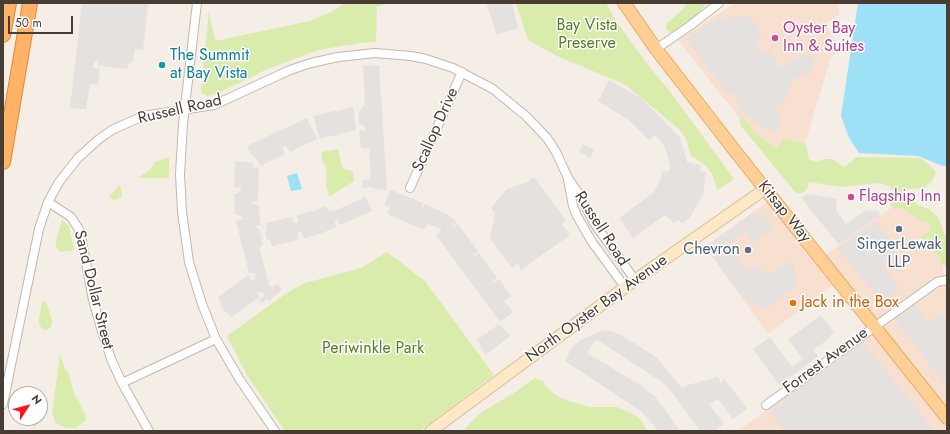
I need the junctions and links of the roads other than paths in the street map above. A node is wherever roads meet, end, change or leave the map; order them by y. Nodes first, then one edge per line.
1 (8, 3) edge
2 (30, 3) edge
3 (197, 3) edge
4 (624, 3) edge
5 (719, 3) edge
6 (4, 28) edge
7 (656, 49) junction
8 (462, 72) junction
9 (186, 109) junction
10 (3, 162) edge
11 (568, 178) junction
12 (410, 188) dead end
13 (765, 189) junction
14 (48, 202) junction
15 (634, 280) junction
16 (947, 280) edge
17 (625, 288) junction
18 (875, 326) junction
19 (216, 339) junction
20 (122, 383) junction
21 (3, 404) edge
22 (766, 405) dead end
23 (946, 415) edge
24 (149, 431) edge
25 (275, 431) edge
26 (431, 431) edge

1 - 6 highway
2 - 10 highway
3 - 9 street
4 - 7 main road, Kitsap Way
5 - 7 street
7 - 13 main road, Kitsap Way
8 - 9 street, Russell Road
8 - 11 street, Russell Road
8 - 12 street, Scallop Drive
9 - 14 street, Russell Road
9 - 19 street
11 - 15 street, Russell Road
11 - 17 street, Russell Road
13 - 15 street, North Oyster Bay Avenue
13 - 18 main road, Kitsap Way
14 - 20 street, Sand Dollar Street
14 - 21 street, Russell Road
15 - 17 street, North Oyster Bay Avenue
16 - 18 street, Forrest Avenue
17 - 26 street, North Oyster Bay Avenue
18 - 22 street, Forrest Avenue
18 - 23 main road, Kitsap Way
19 - 20 street
19 - 25 street
20 - 24 street, Sand Dollar Street

